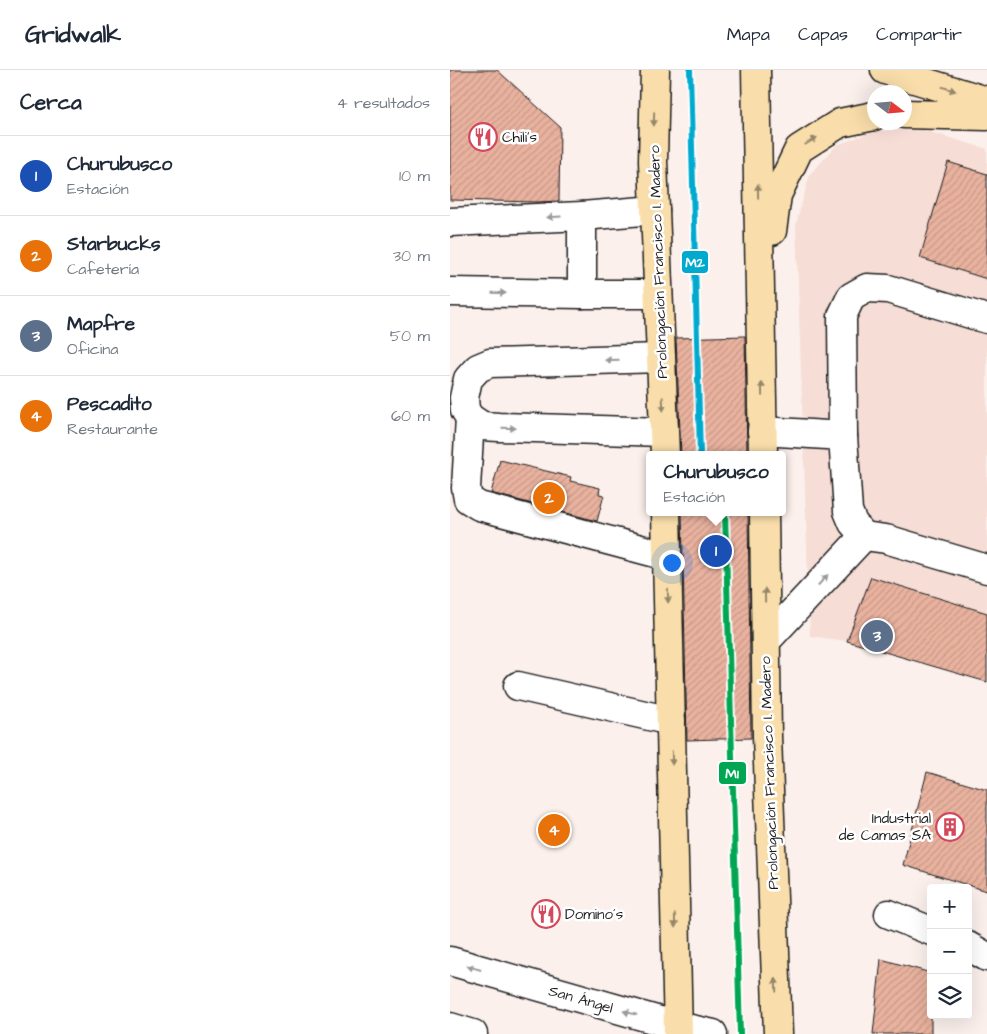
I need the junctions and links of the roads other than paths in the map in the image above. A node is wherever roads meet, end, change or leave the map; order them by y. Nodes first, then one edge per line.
1 (655, 70) edge
2 (756, 70) edge
3 (885, 70) edge
4 (987, 101) edge
5 (912, 114) edge
6 (987, 116) edge
7 (867, 117) edge
8 (655, 210) junction
9 (582, 216) junction
10 (450, 222) edge
11 (450, 292) edge
12 (582, 294) junction
13 (658, 294) junction
14 (760, 317) junction
15 (987, 319) edge
16 (661, 358) junction
17 (470, 418) junction
18 (843, 436) junction
19 (664, 443) edge
20 (763, 443) edge
21 (666, 516) edge
22 (764, 516) edge
23 (864, 536) junction
24 (667, 556) junction
25 (987, 569) edge
26 (766, 641) junction
27 (518, 686) dead end
28 (671, 721) junction
29 (889, 914) dead end
30 (927, 929) edge
31 (972, 948) edge
32 (987, 957) edge
33 (450, 961) edge
34 (450, 1027) edge
35 (678, 1030) edge
36 (473, 1034) edge
37 (713, 1034) edge
38 (778, 1034) edge

1 -> 8 highway, Prolongación Francisco I. Madero
14 -> 2 highway
3 -> 4 highway
5 - 6 highway
14 -> 7 highway
8 - 9 street
8 - 13 highway, Prolongación Francisco I. Madero
9 -> 10 street
9 - 12 street
11 -> 12 street
12 - 13 street
13 - 16 highway, Prolongación Francisco I. Madero
20 -> 14 highway
15 - 18 street
16 -> 17 street
16 -> 19 highway, Prolongación Francisco I. Madero
17 -> 19 street
17 - 24 street
18 - 20 street
18 - 23 street
21 - 24 highway
26 -> 22 highway, Prolongación Francisco I. Madero
23 - 25 street
26 -> 23 street
24 -> 28 highway
38 -> 26 highway, Prolongación Francisco I. Madero
27 - 28 street
28 -> 35 highway
29 - 30 street
31 - 32 street
35 -> 33 street, San Ángel
34 - 36 street
35 - 37 street, San Ángel

